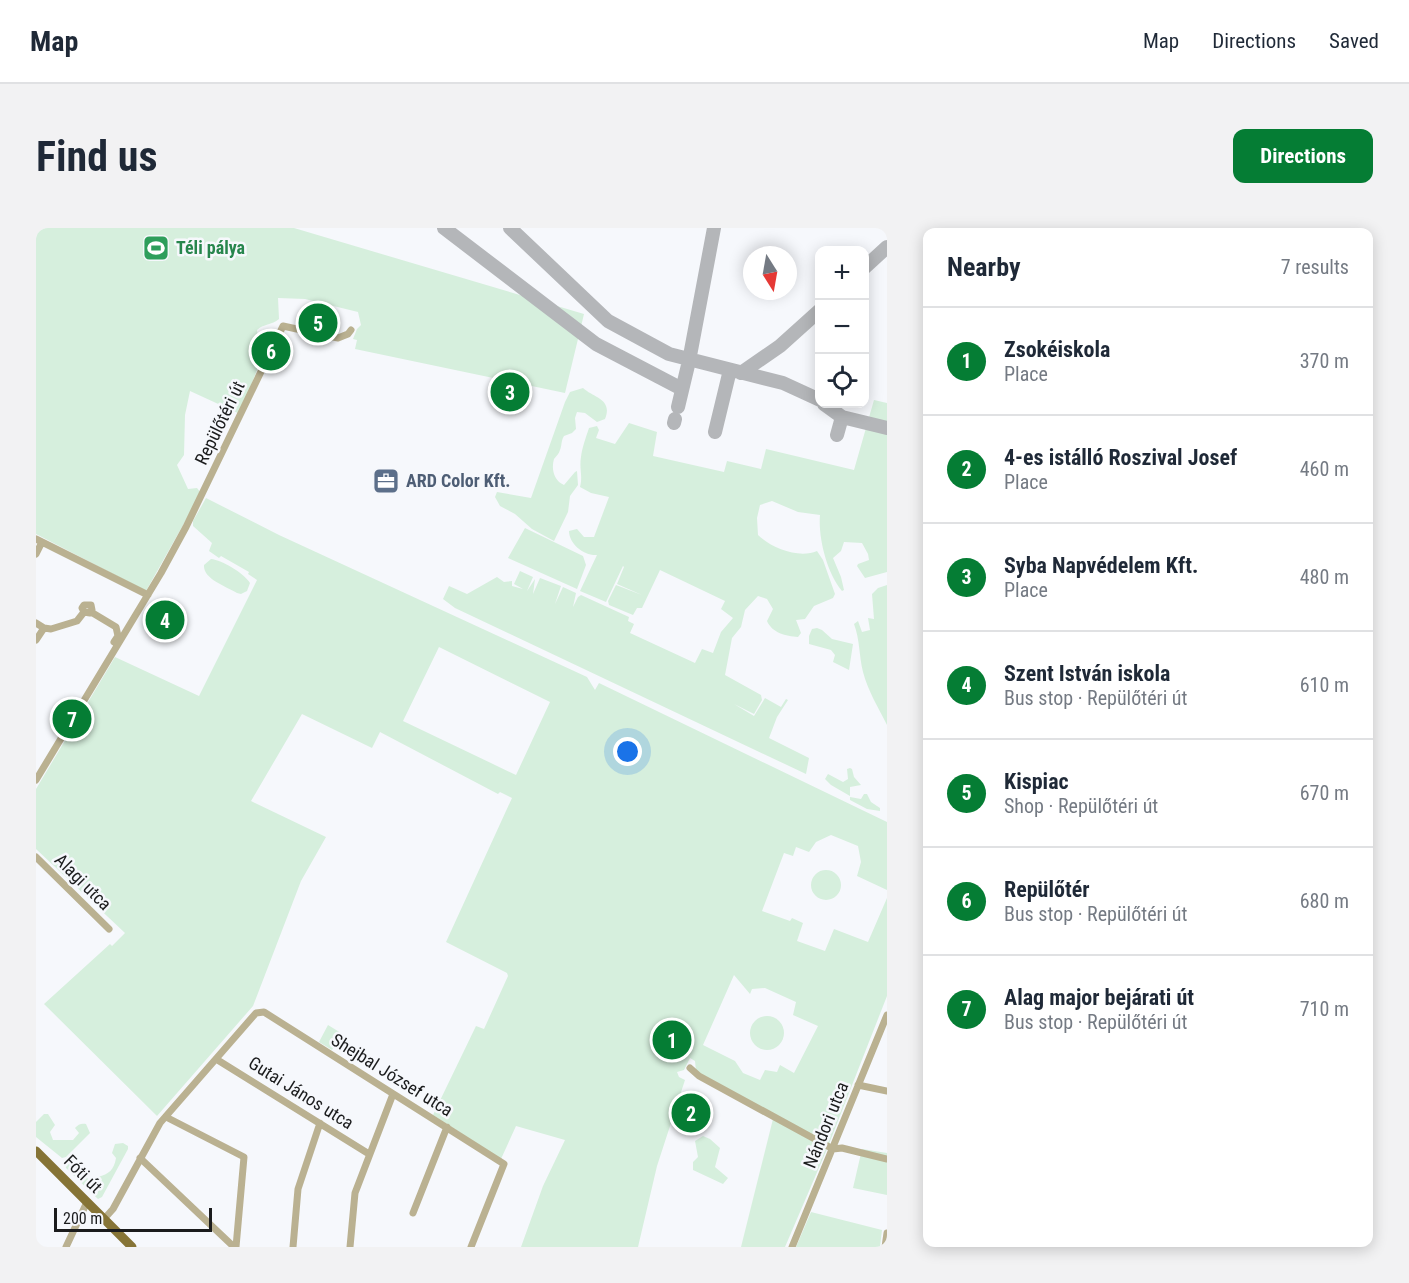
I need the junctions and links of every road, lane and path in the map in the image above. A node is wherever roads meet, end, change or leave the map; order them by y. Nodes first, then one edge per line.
1 (351, 330) dead end
2 (39, 540) edge
3 (36, 554) edge
4 (137, 588) junction
5 (148, 595) junction
6 (141, 606) junction
7 (36, 623) edge
8 (44, 628) junction
9 (36, 639) edge
10 (36, 771) edge
11 (36, 780) edge
12 (36, 857) edge
13 (109, 929) dead end
14 (887, 1015) edge
15 (216, 1059) junction
16 (690, 1068) dead end
17 (858, 1085) junction
18 (887, 1091) edge
19 (393, 1094) junction
20 (166, 1117) junction
21 (320, 1122) junction
22 (447, 1127) junction
23 (833, 1149) junction
24 (369, 1154) junction
25 (37, 1156) edge
26 (140, 1158) junction
27 (887, 1159) edge
28 (87, 1202) junction
29 (413, 1213) dead end
30 (104, 1219) junction
31 (887, 1233) edge
32 (129, 1246) edge
33 (66, 1247) edge
34 (235, 1247) edge
35 (293, 1247) edge
36 (350, 1247) edge
37 (471, 1247) edge
38 (792, 1247) edge
39 (885, 1247) edge

1 - 5 street, Repülőtéri út
2 - 3 street
2 - 4 street
4 - 5 street
4 - 6 street
5 - 6 street, Repülőtéri út
6 - 11 street, Repülőtéri út
7 - 8 street
8 - 9 street
8 - 10 street
12 - 13 street, Alagi utca
14 - 17 street, Nándori utca
15 - 19 street, Shejbal József utca
15 - 20 street
15 - 21 street, Gutai János utca
16 - 23 street
17 - 18 street
17 - 23 street, Nándori utca
19 - 22 street, Shejbal József utca
19 - 24 street
20 - 26 street
20 - 34 street
21 - 24 street, Gutai János utca
21 - 35 street
22 - 29 street
22 - 37 street, Shejbal József utca
23 - 27 street
23 - 38 street, Nándori utca
24 - 36 street
25 - 28 main road, Fóti út
26 - 30 street
26 - 34 street
28 - 30 main road, Fóti út
28 - 33 street
30 - 32 main road, Fóti út
31 - 39 street

